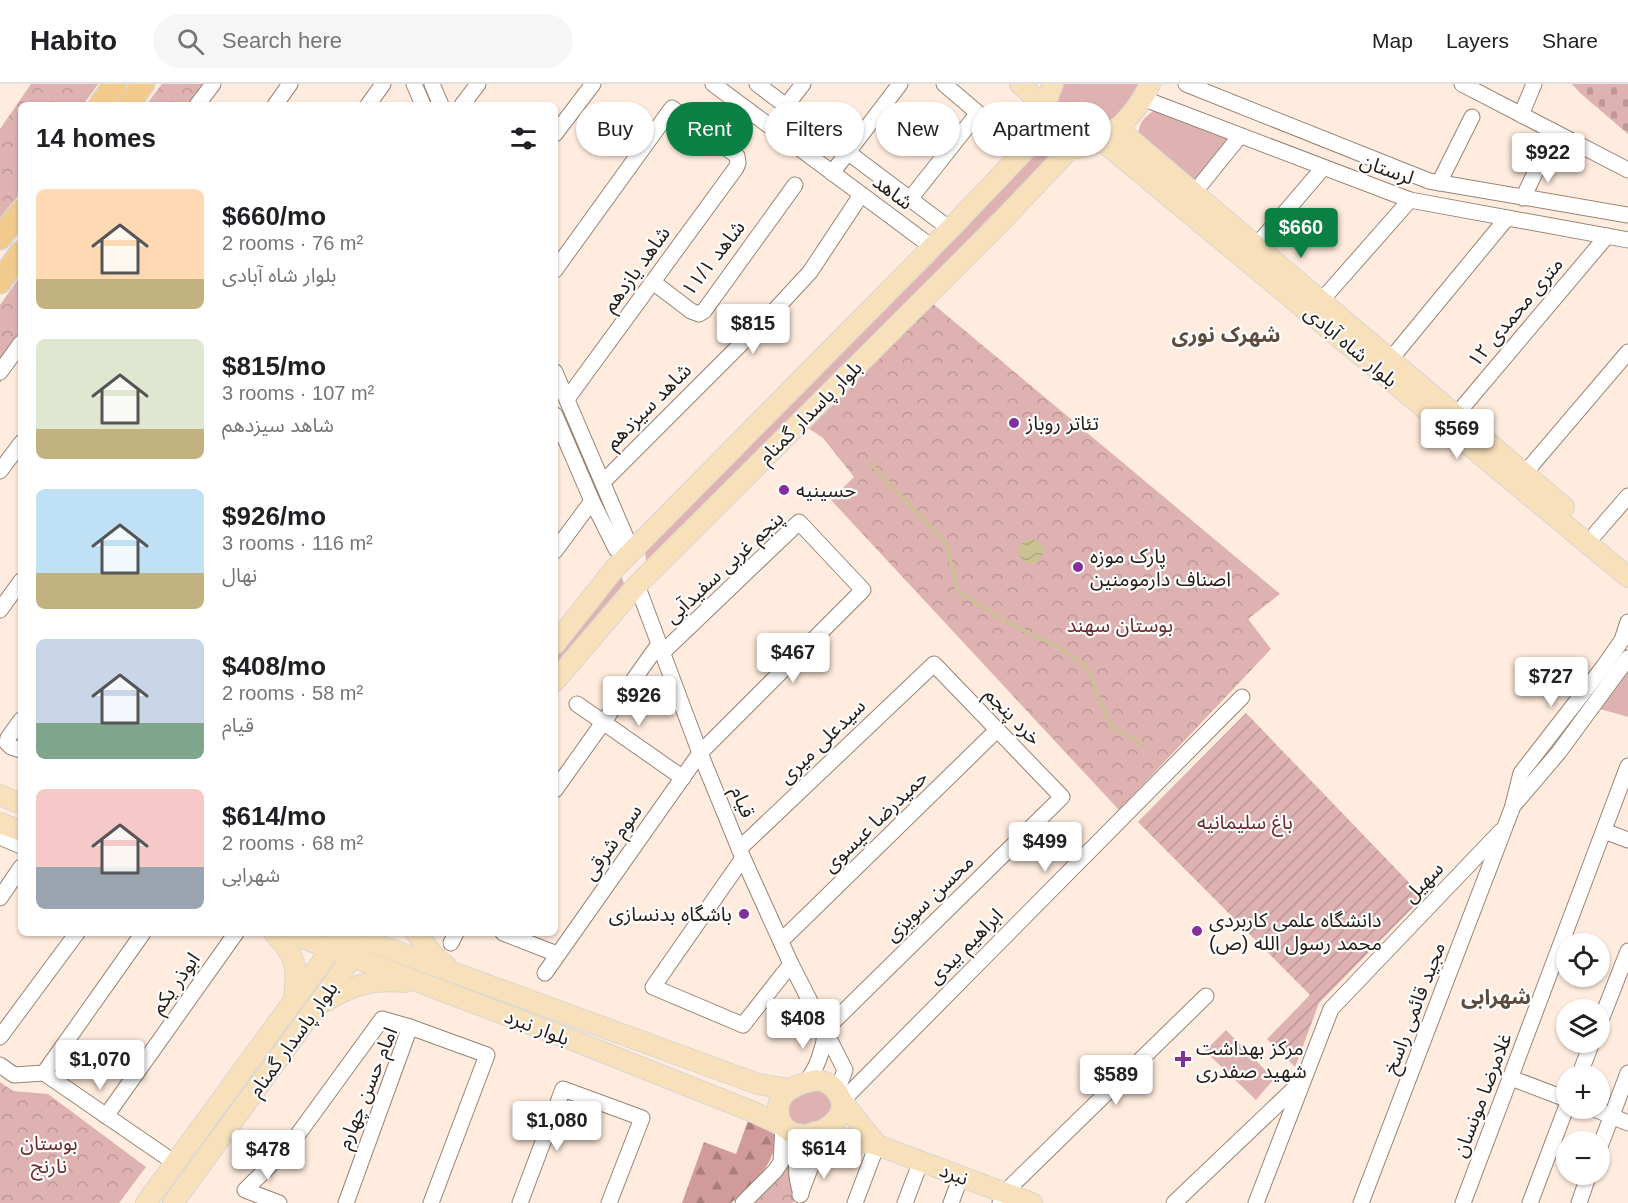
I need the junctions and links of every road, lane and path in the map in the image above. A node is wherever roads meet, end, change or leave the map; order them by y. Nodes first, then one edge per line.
1 (115, 84) edge
2 (143, 84) edge
3 (213, 84) edge
4 (290, 84) edge
5 (383, 84) edge
6 (414, 84) edge
7 (432, 84) edge
8 (478, 84) edge
9 (593, 84) edge
10 (713, 84) edge
11 (757, 84) edge
12 (802, 84) edge
13 (900, 84) edge
14 (944, 84) edge
15 (1020, 84) edge
16 (1053, 84) edge
17 (1186, 84) edge
18 (1462, 84) edge
19 (1534, 84) edge
20 (1146, 91) edge
21 (102, 102) edge
22 (130, 102) edge
23 (199, 102) edge
24 (277, 102) edge
25 (370, 102) edge
26 (422, 102) edge
27 (440, 102) edge
28 (464, 102) edge
29 (781, 102) edge
30 (789, 102) edge
31 (1035, 102) edge
32 (1047, 102) edge
33 (1521, 115) junction
34 (666, 116) edge
35 (1472, 117) dead end
36 (1117, 128) junction
37 (558, 131) edge
38 (864, 131) edge
39 (1111, 132) edge
40 (1240, 136) junction
41 (1111, 148) edge
42 (737, 156) edge
43 (845, 156) edge
44 (853, 156) edge
45 (1015, 156) edge
46 (1063, 156) edge
47 (1543, 156) dead end
48 (1323, 168) junction
49 (1628, 170) edge
50 (832, 173) junction
51 (1202, 183) dead end
52 (1440, 183) junction
53 (795, 185) dead end
54 (861, 195) junction
55 (1523, 198) junction
56 (910, 199) junction
57 (1410, 200) junction
58 (18, 215) edge
59 (1628, 215) edge
60 (1507, 218) junction
61 (950, 229) junction
62 (1607, 236) junction
63 (0, 238) edge
64 (1628, 240) edge
65 (1256, 246) junction
66 (932, 247) junction
67 (18, 256) edge
68 (558, 266) edge
69 (0, 282) edge
70 (653, 282) junction
71 (1321, 301) junction
72 (18, 348) edge
73 (1628, 352) edge
74 (1390, 360) junction
75 (0, 372) edge
76 (558, 379) edge
77 (567, 399) junction
78 (1456, 415) junction
79 (558, 422) edge
80 (18, 447) edge
81 (0, 471) edge
82 (1525, 473) junction
83 (603, 483) junction
84 (1628, 496) edge
85 (592, 501) junction
86 (1596, 534) junction
87 (558, 547) edge
88 (627, 556) junction
89 (1628, 561) edge
90 (1628, 577) edge
91 (18, 585) edge
92 (637, 585) junction
93 (863, 590) joint
94 (0, 610) edge
95 (1628, 622) edge
96 (558, 640) edge
97 (661, 648) junction
98 (1628, 658) edge
99 (934, 664) joint
100 (558, 677) edge
101 (1242, 697) dead end
102 (577, 704) dead end
103 (603, 722) junction
104 (18, 724) edge
105 (998, 730) junction
106 (14, 747) edge
107 (700, 753) junction
108 (1628, 766) edge
109 (683, 777) junction
110 (558, 786) edge
111 (0, 795) edge
112 (1062, 797) joint
113 (18, 803) edge
114 (1513, 806) junction
115 (0, 823) edge
116 (1505, 827) junction
117 (18, 830) edge
118 (1604, 831) junction
119 (0, 837) edge
120 (1628, 840) edge
121 (18, 845) edge
122 (741, 854) junction
123 (18, 871) edge
124 (0, 898) edge
125 (75, 936) edge
126 (141, 936) edge
127 (234, 936) edge
128 (277, 936) edge
129 (297, 936) edge
130 (342, 936) edge
131 (418, 936) edge
132 (511, 936) edge
133 (368, 937) edge
134 (781, 941) junction
135 (331, 949) junction
136 (1628, 951) edge
137 (557, 954) junction
138 (352, 958) junction
139 (791, 964) junction
140 (545, 973) dead end
141 (458, 974) junction
142 (423, 984) junction
143 (1206, 996) dead end
144 (1609, 999) edge
145 (293, 1001) junction
146 (317, 1006) junction
147 (410, 1027) junction
148 (826, 1029) junction
149 (0, 1037) edge
150 (0, 1065) edge
151 (44, 1073) junction
152 (1628, 1074) edge
153 (1511, 1078) junction
154 (1303, 1080) junction
155 (797, 1086) junction
156 (1556, 1095) edge
157 (839, 1096) junction
158 (106, 1116) junction
159 (1612, 1116) junction
160 (1562, 1119) edge
161 (1628, 1123) edge
162 (783, 1126) junction
163 (1606, 1131) edge
164 (815, 1132) junction
165 (877, 1145) junction
166 (816, 1153) dead end
167 (921, 1161) junction
168 (175, 1163) junction
169 (961, 1176) junction
170 (1585, 1185) edge
171 (1002, 1198) edge
172 (799, 1199) edge
173 (146, 1203) edge
174 (173, 1203) edge
175 (279, 1203) edge
176 (346, 1203) edge
177 (431, 1203) edge
178 (520, 1203) edge
179 (609, 1203) edge
180 (743, 1203) edge
181 (855, 1203) edge
182 (905, 1203) edge
183 (951, 1203) edge
184 (1032, 1203) edge
185 (1174, 1203) edge
186 (1256, 1203) edge
187 (1361, 1203) edge
188 (1463, 1203) edge
189 (1530, 1203) edge
190 (1578, 1203) edge

1 - 21 highway
2 - 22 highway
3 - 23 street
4 - 24 street
5 - 25 street
6 - 26 street
7 - 27 street
8 - 28 street
9 - 37 street
10 - 50 street, شاهد
11 - 29 street, شاهد
12 - 30 street
13 - 38 street
14 - 56 street
15 - 31 main road
16 - 32 main road
17 - 52 street, لرستان
18 - 33 street
19 - 33 street
20 - 36 main road
20 - 40 street, لرستان
33 - 49 street
34 - 68 street
35 - 52 street
36 - 39 main road
36 - 65 main road, بلوار شاه آبادی
40 - 48 street, لرستان
40 - 51 street
41 - 90 main road, بلوار شاه آبادی
42 - 70 street, شاهد یازدهم
43 - 50 street
44 - 56 street, شاهد
45 - 61 main road, بلوار پاسدار گمنام
46 - 92 main road, بلوار پاسدار گمنام
47 - 55 street
48 - 57 street, لرستان
48 - 65 street
50 - 54 street, شاهد
52 - 55 street, لرستان
53 - 70 street, شاهد ۱۱/۱
54 - 66 street, شاهد
54 - 83 street, شاهد سیزدهم
55 - 59 street, لرستان
56 - 61 street, شاهد
57 - 60 street, لرستان
57 - 71 street
58 - 63 highway
60 - 62 street, لرستان
60 - 74 street
61 - 66 main road, بلوار پاسدار گمنام
62 - 64 street, لرستان
62 - 78 street, ۱۲ متری محمدی
65 - 71 main road, بلوار شاه آبادی
66 - 88 main road, بلوار پاسدار گمنام
67 - 69 highway
70 - 77 street, شاهد یازدهم
71 - 74 main road, بلوار شاه آبادی
72 - 75 street
73 - 82 street
74 - 78 main road, بلوار شاه آبادی
76 - 77 street
77 - 83 street
78 - 82 main road, بلوار شاه آبادی
79 - 85 street
80 - 81 street
82 - 86 main road, بلوار شاه آبادی
83 - 88 street
84 - 86 street
85 - 87 street
85 - 88 street
86 - 89 main road, بلوار شاه آبادی
88 - 96 main road, بلوار پاسدار گمنام
91 - 94 street
92 - 97 street, قیام
92 - 100 main road, بلوار پاسدار گمنام
93 - 97 street, پنجم غربی سفیدآبی
93 - 107 street, سوم شرقی
95 - 114 street, سهیل
97 - 103 street
97 - 107 street, قیام
98 - 114 street, سهیل
99 - 105 street, خرد پنجم
99 - 122 street, سیدعلی میری
101 - 157 street, ابراهیم بیدی
102 - 103 street
103 - 109 street
103 - 110 street
104 - 106 street
105 - 112 street, خرد پنجم
105 - 134 street, حمیدرضا عیسوی
107 - 109 street, سوم شرقی
107 - 122 street, قیام
108 - 118 street, غلامرضا مونسان
109 - 137 street, سوم شرقی
111 - 113 main road
112 - 148 street, محسن سویزی
114 - 116 street, سهیل
115 - 117 main road
116 - 154 street, سهیل
116 - 187 street, مجید قائمی راسخ
118 - 120 street
118 - 153 street, غلامرضا مونسان
119 - 121 street
122 - 134 street, قیام
122 - 139 street, سیدعلی میری
123 - 124 street
125 - 149 street
126 - 151 street
127 - 158 street, ابوذر یکم
128 - 145 main road
129 - 135 main road, بلوار نبرد
130 - 135 main road, بلوار پاسدار گمنام
131 - 141 main road
132 - 137 street
133 - 138 main road, بلوار پاسدار گمنام
133 - 141 main road, بلوار نبرد
134 - 139 street, قیام
135 - 138 main road, بلوار نبرد
135 - 145 main road, بلوار پاسدار گمنام
136 - 144 street
137 - 140 street, سوم شرقی
138 - 142 main road, بلوار نبرد
138 - 146 main road, بلوار پاسدار گمنام
139 - 148 street, قیام
141 - 155 main road, بلوار نبرد
142 - 146 main road
142 - 162 main road, بلوار نبرد
143 - 171 street
145 - 168 main road, بلوار پاسدار گمنام
146 - 174 main road, بلوار پاسدار گمنام
147 - 175 street
147 - 176 street, امام حسن چهارم
147 - 177 street, امام حسن چهارم
148 - 155 street
148 - 157 street, قیام
150 - 151 street
151 - 158 street
152 - 159 street
153 - 156 street
153 - 188 street, غلامرضا مونسان
154 - 185 street
154 - 186 street
155 - 157 main road
155 - 162 main road
157 - 164 main road
157 - 165 main road
158 - 168 street
159 - 161 street
159 - 163 street
160 - 189 street
162 - 164 main road
162 - 180 street
164 - 165 main road, نبرد
164 - 172 street
165 - 167 main road, نبرد
165 - 181 street
166 - 172 street
167 - 169 main road, نبرد
167 - 182 street
168 - 173 main road, بلوار پاسدار گمنام
169 - 171 main road, نبرد
169 - 183 street
170 - 190 street
171 - 184 main road, نبرد
178 - 179 street

